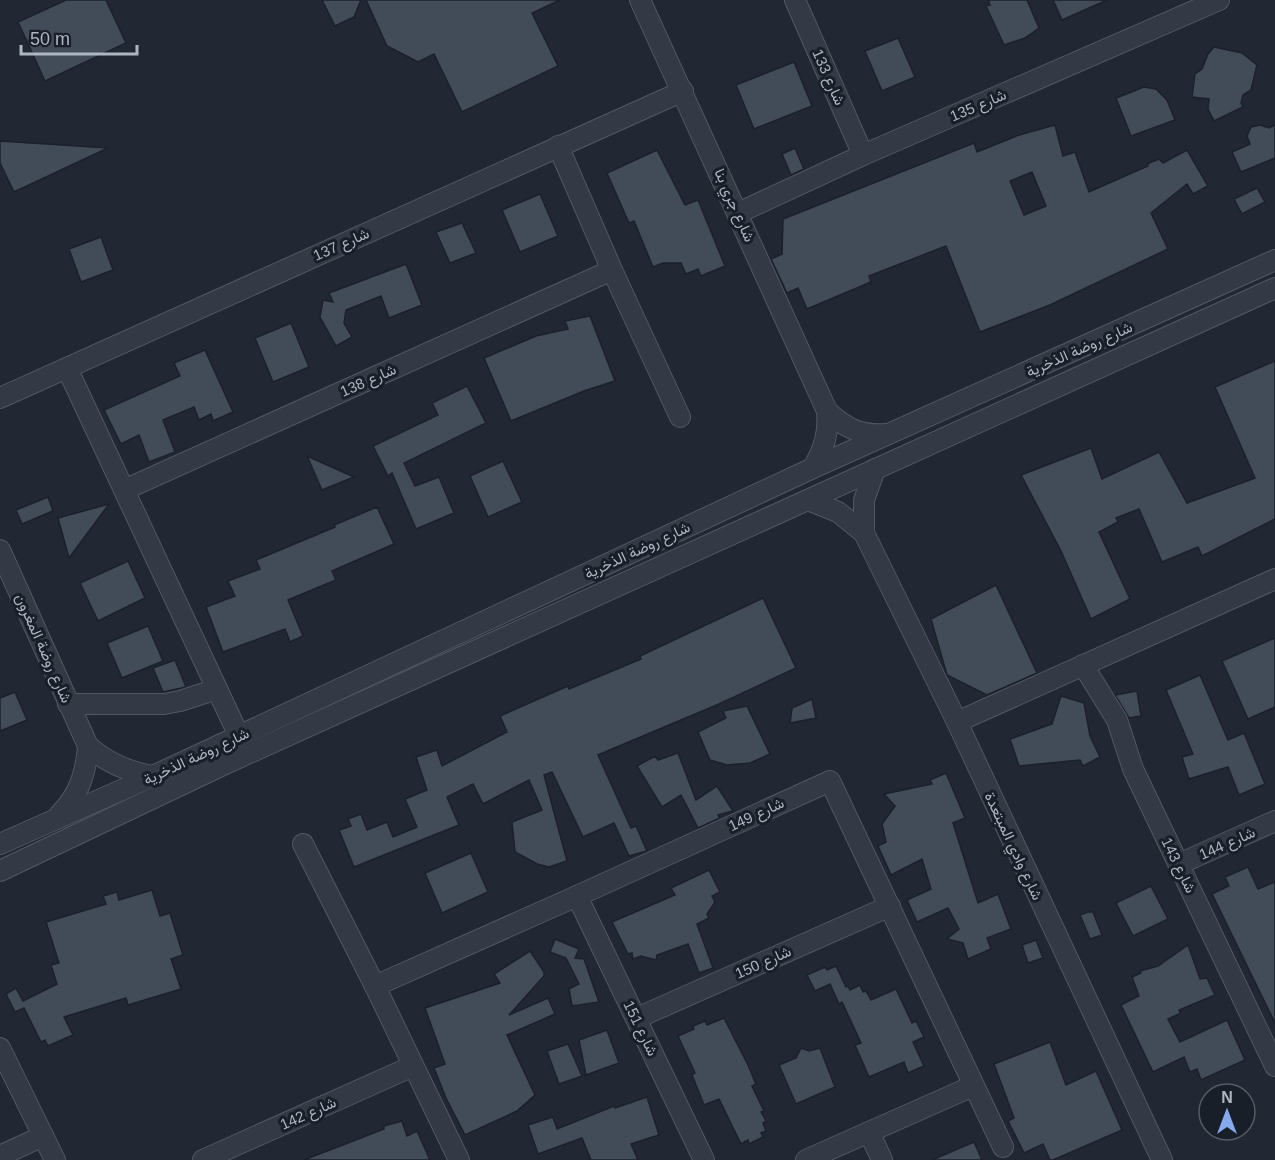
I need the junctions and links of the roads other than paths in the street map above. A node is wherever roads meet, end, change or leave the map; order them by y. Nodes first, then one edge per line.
1 (640, 0) edge
2 (795, 0) edge
3 (1219, 0) edge
4 (683, 91) junction
5 (558, 146) junction
6 (863, 155) junction
7 (738, 213) junction
8 (1275, 260) edge
9 (612, 270) junction
10 (1275, 288) edge
11 (67, 368) junction
12 (0, 399) edge
13 (827, 411) junction
14 (680, 417) dead end
15 (890, 434) junction
16 (813, 468) junction
17 (875, 469) junction
18 (124, 490) junction
19 (808, 500) junction
20 (864, 533) junction
21 (0, 550) edge
22 (1275, 579) edge
23 (1083, 665) junction
24 (217, 689) junction
25 (69, 704) junction
26 (957, 722) junction
27 (239, 736) junction
28 (88, 746) junction
29 (153, 776) junction
30 (57, 818) junction
31 (1275, 821) edge
32 (0, 844) edge
33 (303, 844) dead end
34 (1179, 864) junction
35 (0, 871) edge
36 (577, 896) junction
37 (890, 906) junction
38 (375, 986) junction
39 (637, 1018) junction
40 (0, 1048) edge
41 (1275, 1065) edge
42 (413, 1066) junction
43 (973, 1086) junction
44 (869, 1132) junction
45 (43, 1136) junction
46 (1003, 1147) dead end
47 (0, 1156) edge
48 (210, 1159) edge
49 (1158, 1159) edge
50 (55, 1160) edge
51 (459, 1160) edge
52 (704, 1160) edge
53 (806, 1160) edge
54 (882, 1160) edge

1 - 4 street, شارع جري بنا
2 - 6 street, شارع 133
3 - 6 street, شارع 135
4 - 5 street, شارع 137
4 - 7 street, شارع جري بنا
5 - 9 street
5 - 11 street, شارع 137
6 - 7 street, شارع 135
7 - 13 street, شارع جري بنا
8 - 15 street, شارع روضة الذخرية
9 - 14 street
9 - 18 street, شارع 138
10 - 17 street, شارع روضة الذخرية
11 - 12 street, شارع 137
11 - 18 street
13 - 15 street, شارع جري بنا
13 - 16 street, شارع جري بنا
15 - 16 street, شارع روضة الذخرية
16 - 27 street, شارع روضة الذخرية
17 - 19 street, شارع روضة الذخرية
17 - 20 street, شارع وادي المبتعدة
18 - 24 street
19 - 20 street, شارع وادي المبتعدة
19 - 35 street, شارع روضة الذخرية
20 - 26 street, شارع وادي المبتعدة
21 - 25 street, شارع روضة المغرون
22 - 23 street
23 - 26 street
23 - 34 street, شارع 143
24 - 25 street
24 - 27 street
25 - 28 street, شارع روضة المغرون
26 - 49 street, شارع وادي المبتعدة
27 - 29 street, شارع روضة الذخرية
28 - 29 street
28 - 30 street
29 - 30 street, شارع روضة الذخرية
30 - 32 street, شارع روضة الذخرية
31 - 34 street, شارع 144
33 - 38 street
34 - 41 street, شارع 143
36 - 37 street, شارع 149
36 - 38 street, شارع 149
36 - 39 street, شارع 151
37 - 39 street, شارع 150
37 - 43 street, شارع 149
38 - 42 street
39 - 52 street, شارع 151
40 - 45 street
42 - 48 street, شارع 142
42 - 51 street
43 - 44 street
43 - 46 street, شارع 149
44 - 53 street
44 - 54 street
45 - 47 street
45 - 50 street

